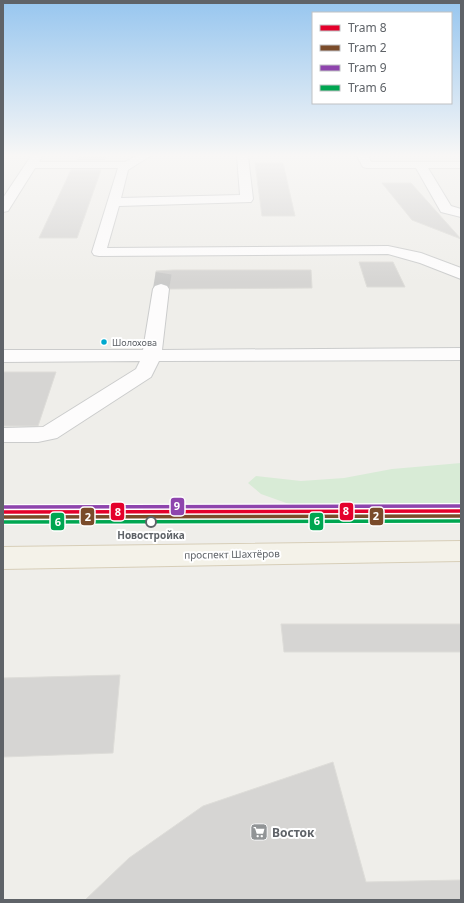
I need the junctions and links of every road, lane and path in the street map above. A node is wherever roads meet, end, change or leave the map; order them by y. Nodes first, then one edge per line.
1 (10, 198) edge
2 (114, 198) edge
3 (247, 198) edge
4 (440, 198) edge
5 (113, 202) junction
6 (3, 208) edge
7 (461, 214) edge
8 (461, 274) edge
9 (161, 289) tunnel mouth
10 (461, 354) edge
11 (151, 355) junction
12 (3, 356) edge
13 (3, 435) edge
14 (461, 551) edge
15 (3, 558) edge

1 - 6 street
2 - 5 street
3 - 5 street
4 - 7 street
5 - 8 street
9 - 11 street
10 - 11 street
11 - 12 street
11 - 13 street
14 - 15 main road, проспект Шахтёров

